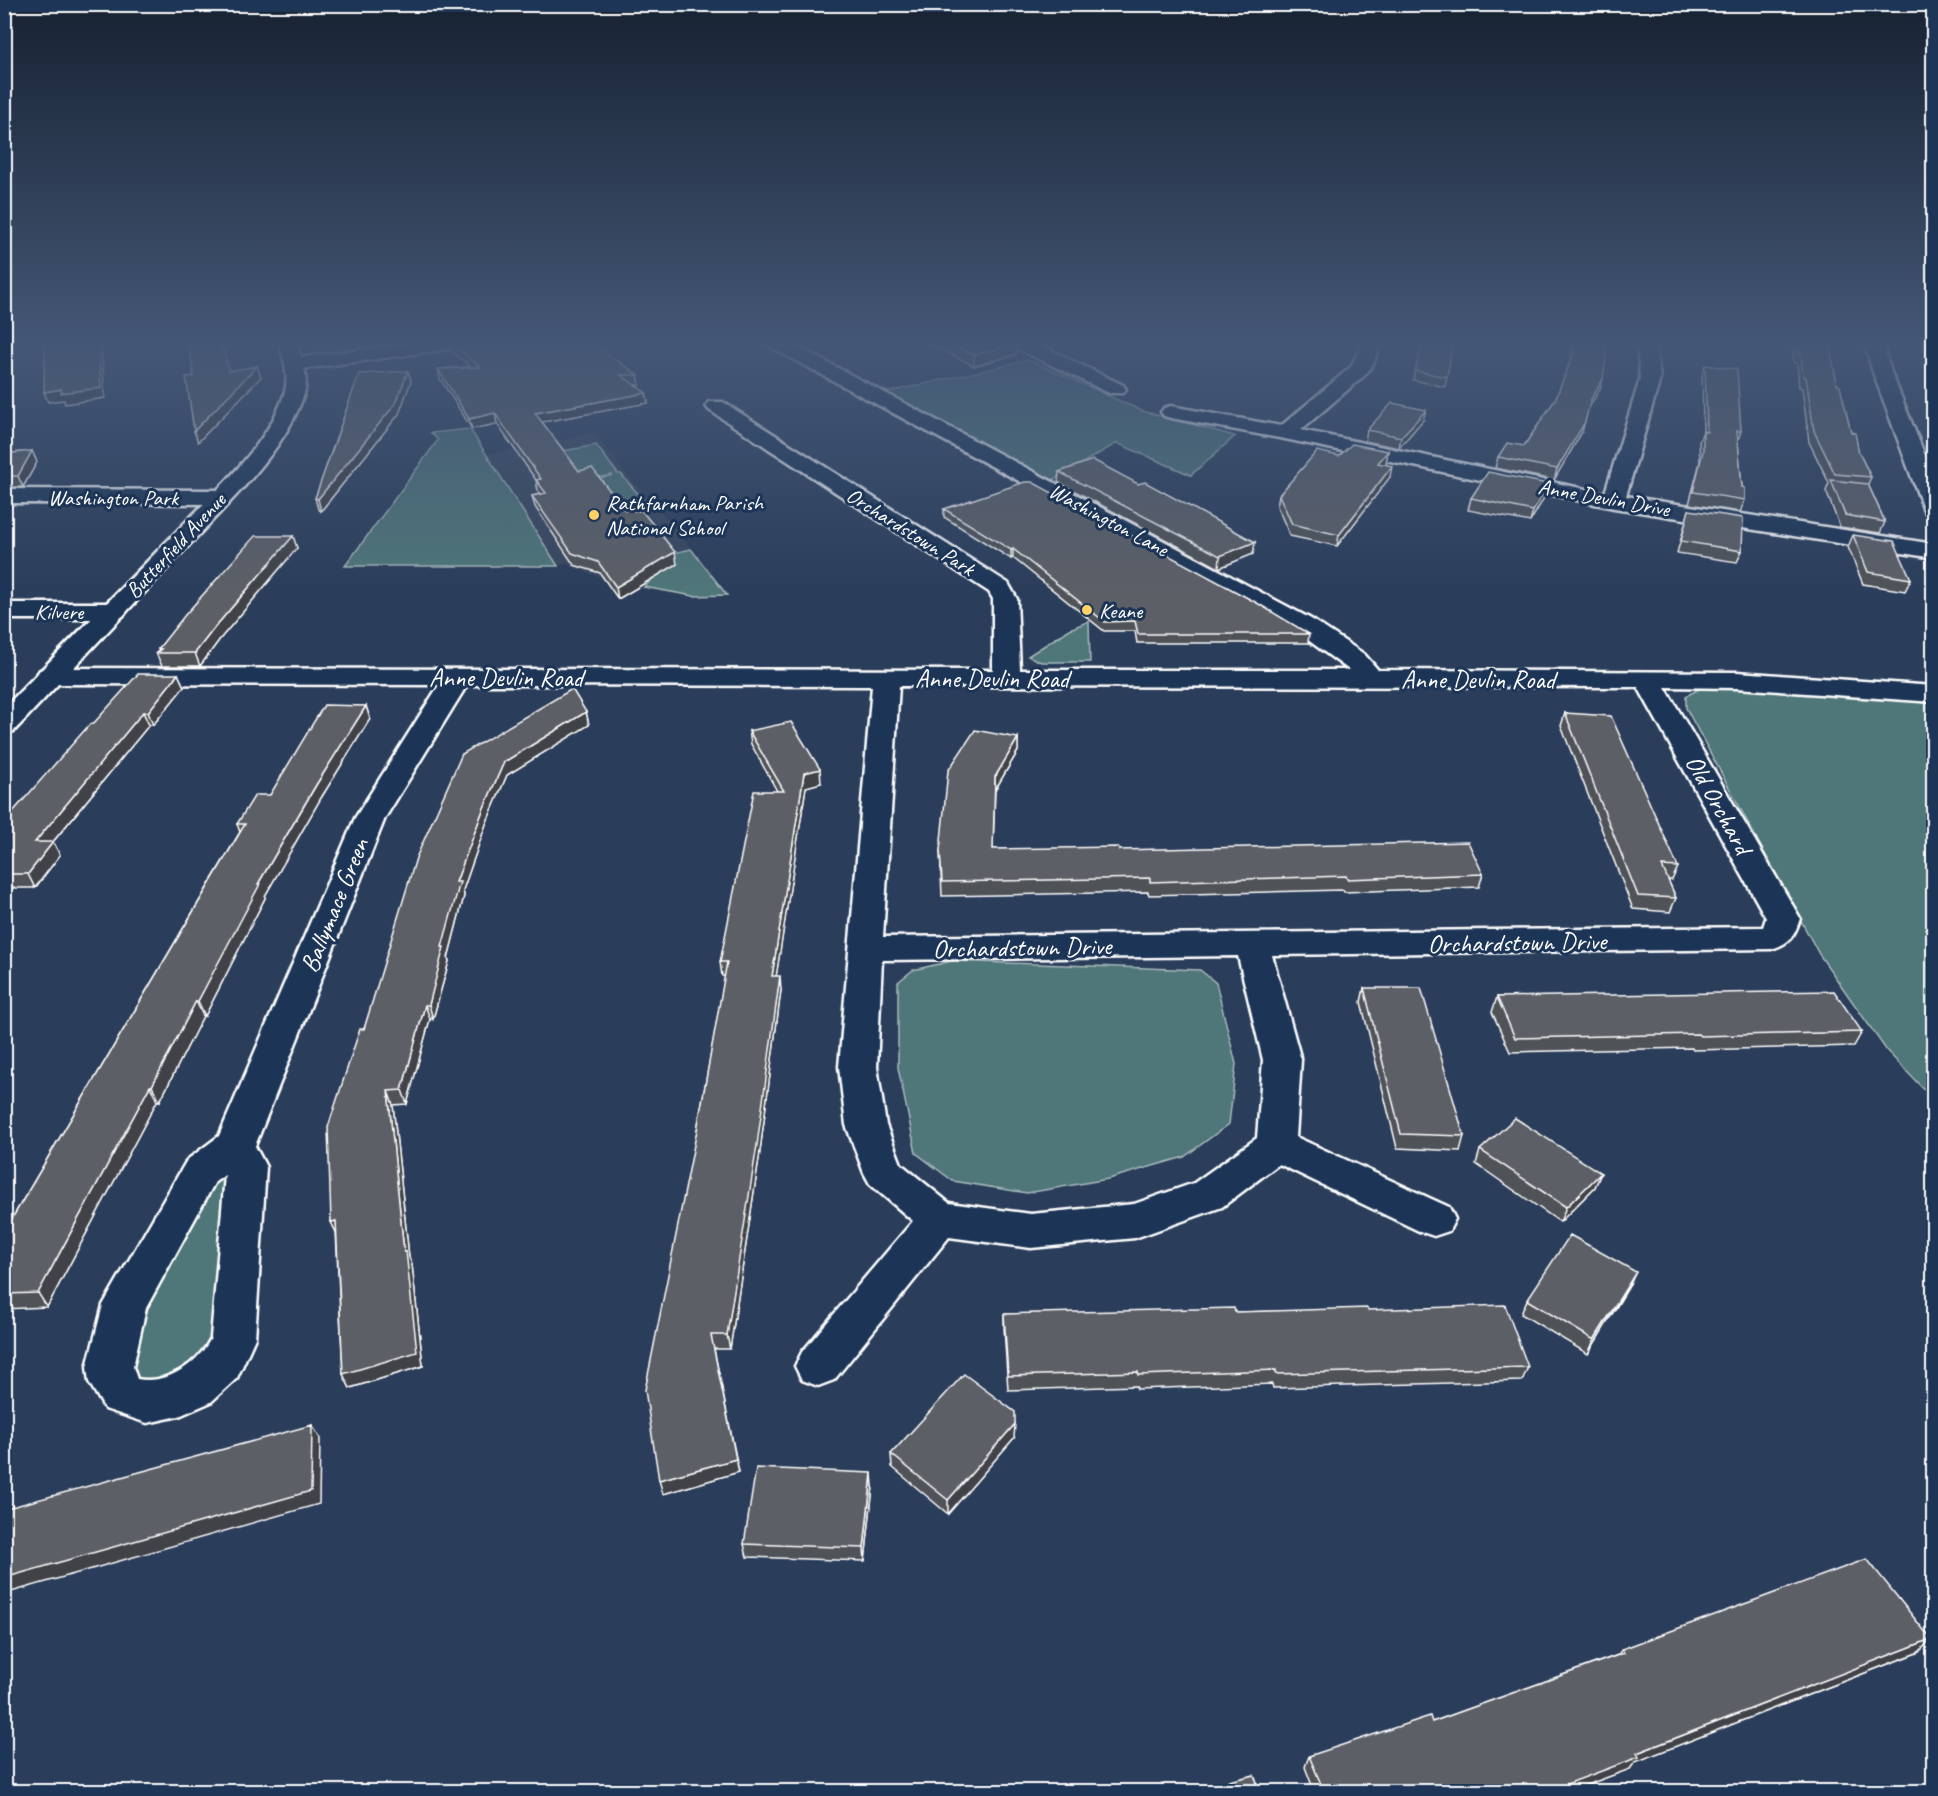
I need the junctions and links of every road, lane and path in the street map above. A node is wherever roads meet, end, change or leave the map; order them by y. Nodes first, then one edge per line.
1 (278, 425) edge
2 (745, 425) edge
3 (930, 425) edge
4 (1241, 425) edge
5 (1295, 425) edge
6 (1636, 425) edge
7 (1902, 425) edge
8 (1285, 433) junction
9 (4, 496) edge
10 (221, 497) junction
11 (1614, 501) junction
12 (1934, 508) edge
13 (1934, 551) edge
14 (4, 611) edge
15 (114, 611) junction
16 (50, 676) junction
17 (458, 677) junction
18 (886, 678) junction
19 (1007, 678) junction
20 (1370, 678) junction
21 (1647, 679) junction
22 (1934, 694) edge
23 (4, 724) edge
24 (1779, 932) joint
25 (1252, 945) junction
26 (864, 949) junction
27 (1276, 1145) junction
28 (235, 1146) junction
29 (939, 1219) junction
30 (1434, 1219) dead end
31 (818, 1366) dead end

1 - 10 street, Butterfield Avenue
2 - 19 street, Orchardstown Park
3 - 20 street, Washington Lane
4 - 8 street, Anne Devlin Drive
5 - 8 street
6 - 11 street
7 - 12 street
8 - 11 street, Anne Devlin Drive
9 - 10 street, Washington Park
10 - 15 street, Butterfield Avenue
11 - 13 street, Anne Devlin Drive
14 - 15 street, Kilvere
15 - 16 street, Butterfield Avenue
16 - 17 street, Anne Devlin Road
16 - 23 street, Butterfield Avenue
17 - 18 street, Anne Devlin Road
17 - 28 street, Ballymace Green
18 - 19 street, Anne Devlin Road
18 - 26 street
19 - 20 street, Anne Devlin Road
20 - 21 street, Anne Devlin Road
21 - 22 street, Anne Devlin Road
21 - 24 street, Old Orchard
24 - 25 street, Orchardstown Drive
25 - 26 street, Orchardstown Drive
25 - 27 street
26 - 29 street
27 - 29 street
27 - 30 street
28 - 28 street
29 - 31 street

